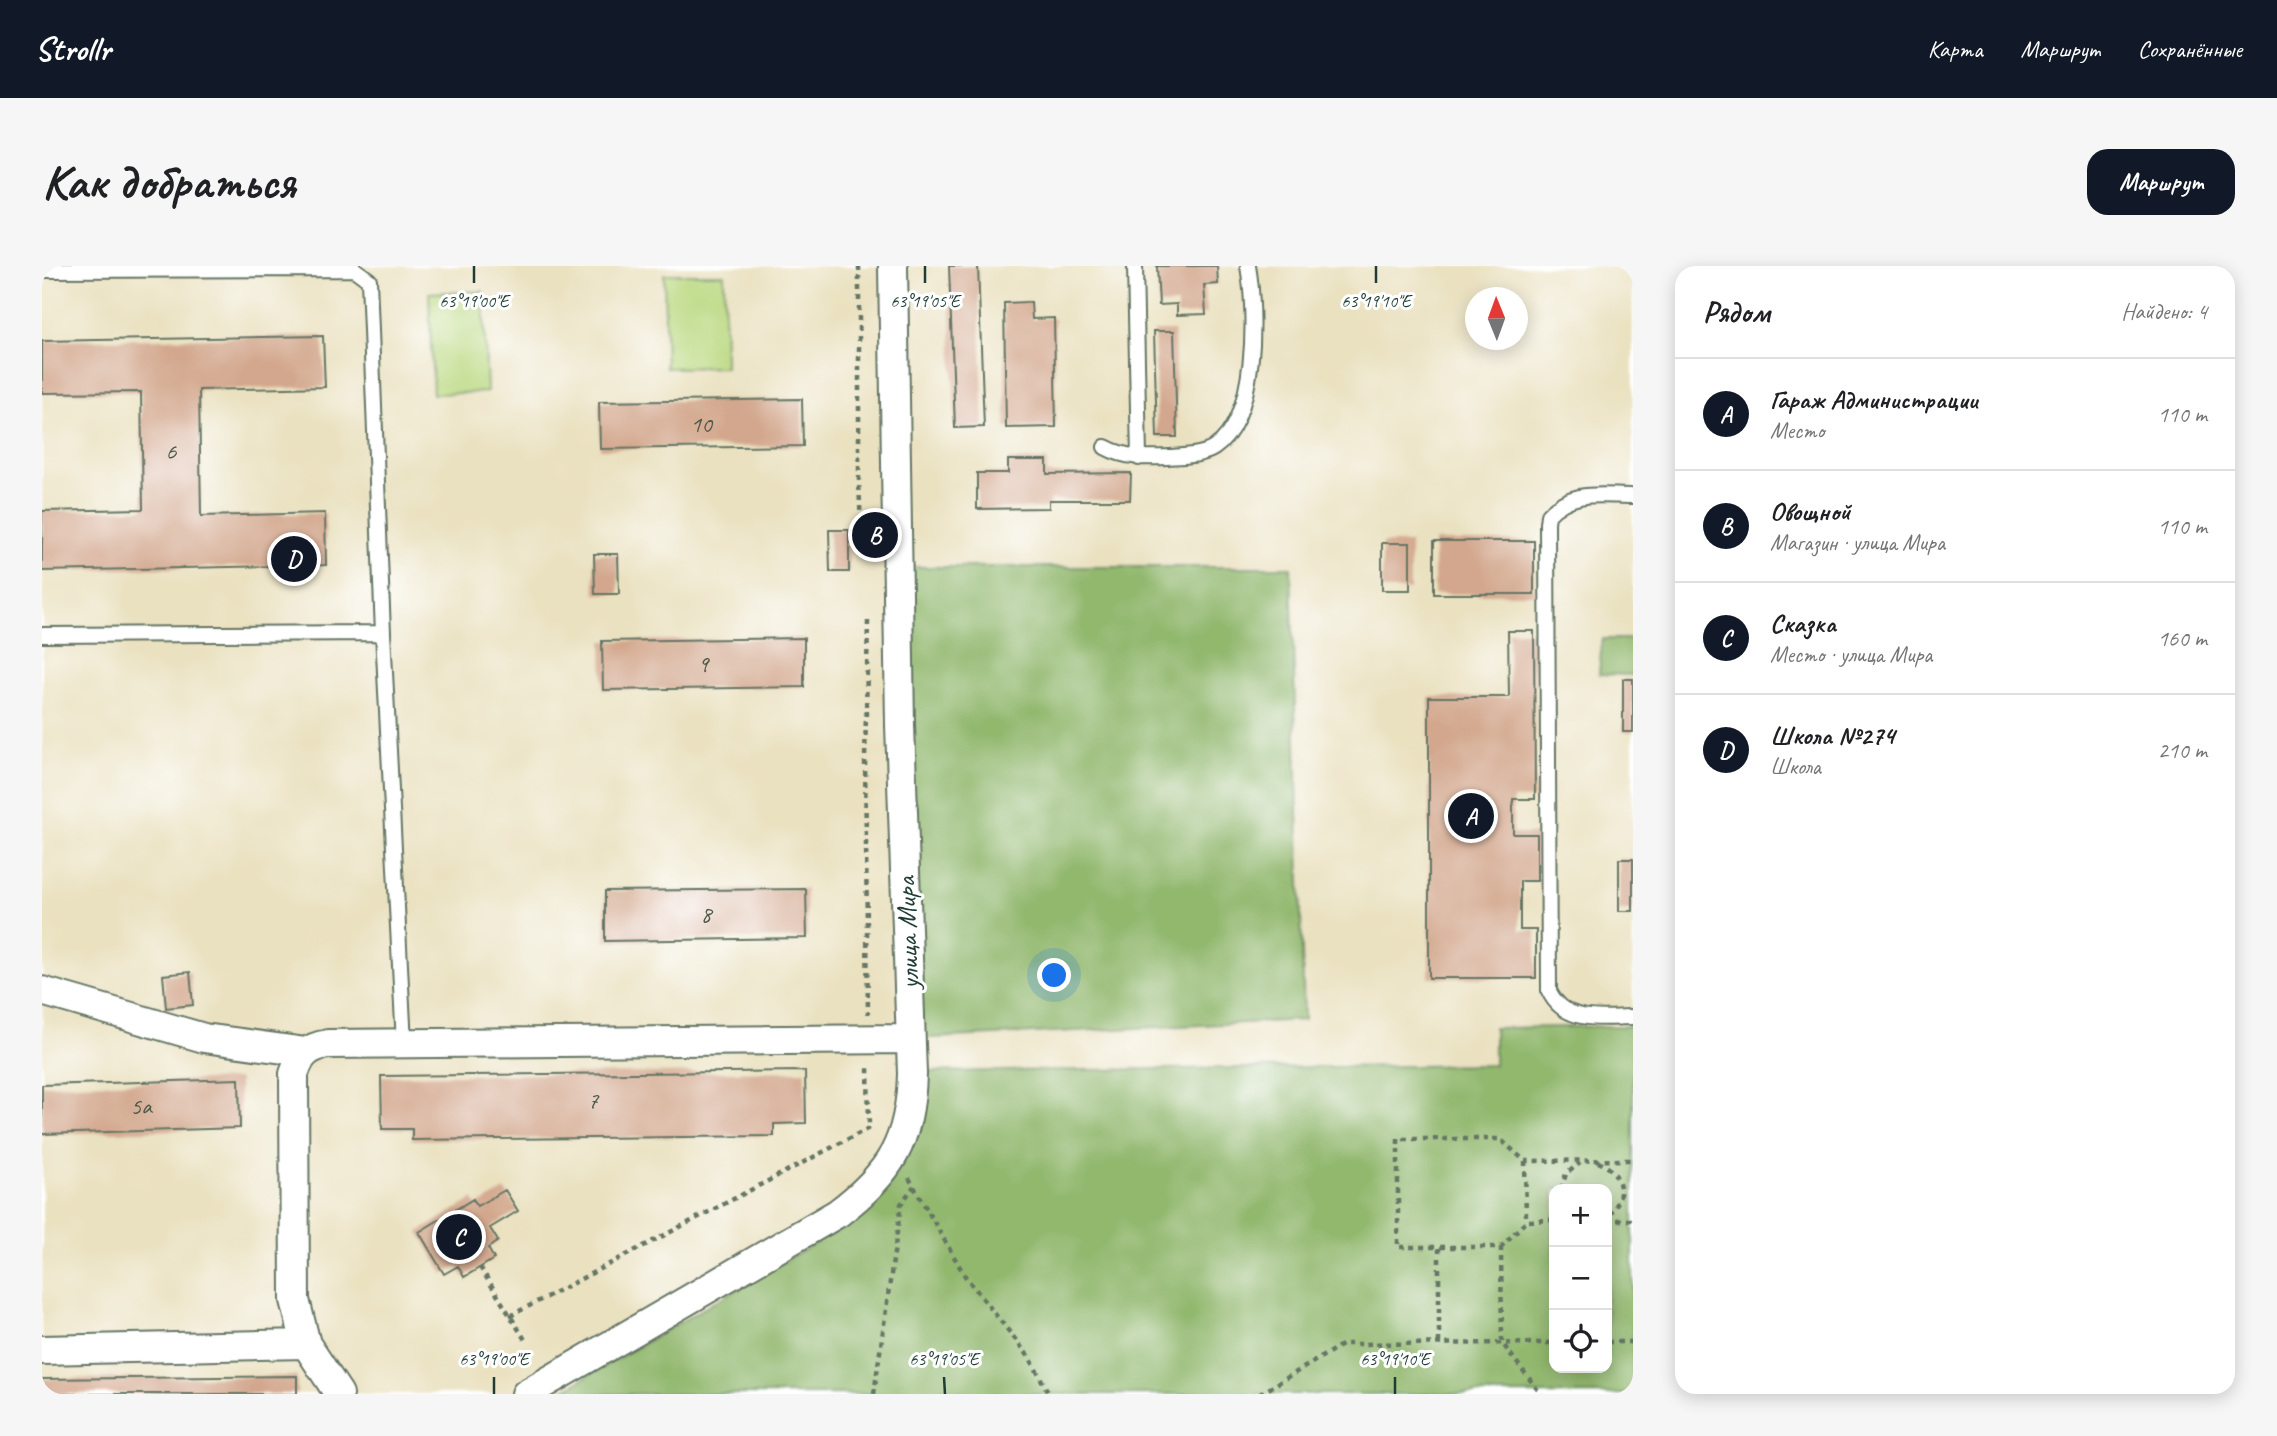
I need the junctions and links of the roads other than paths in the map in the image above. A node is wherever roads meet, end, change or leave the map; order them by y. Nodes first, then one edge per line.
1 (892, 266) edge
2 (1135, 266) edge
3 (1248, 266) edge
4 (113, 267) edge
5 (42, 270) edge
6 (1105, 447) dead end
7 (1139, 458) junction
8 (1633, 496) edge
9 (383, 633) junction
10 (42, 635) edge
11 (42, 991) edge
12 (1633, 1017) edge
13 (910, 1039) junction
14 (404, 1044) junction
15 (306, 1052) junction
16 (306, 1344) junction
17 (42, 1350) edge
18 (338, 1394) edge
19 (526, 1394) edge

1 - 13 street, улица Мира
2 - 7 lane
3 - 7 lane
4 - 5 lane
4 - 9 lane
6 - 7 lane
8 - 12 lane
9 - 10 lane
9 - 14 lane
11 - 15 street
13 - 14 street
13 - 19 street, улица Мира
14 - 15 street
15 - 16 street
16 - 17 street
16 - 18 street

